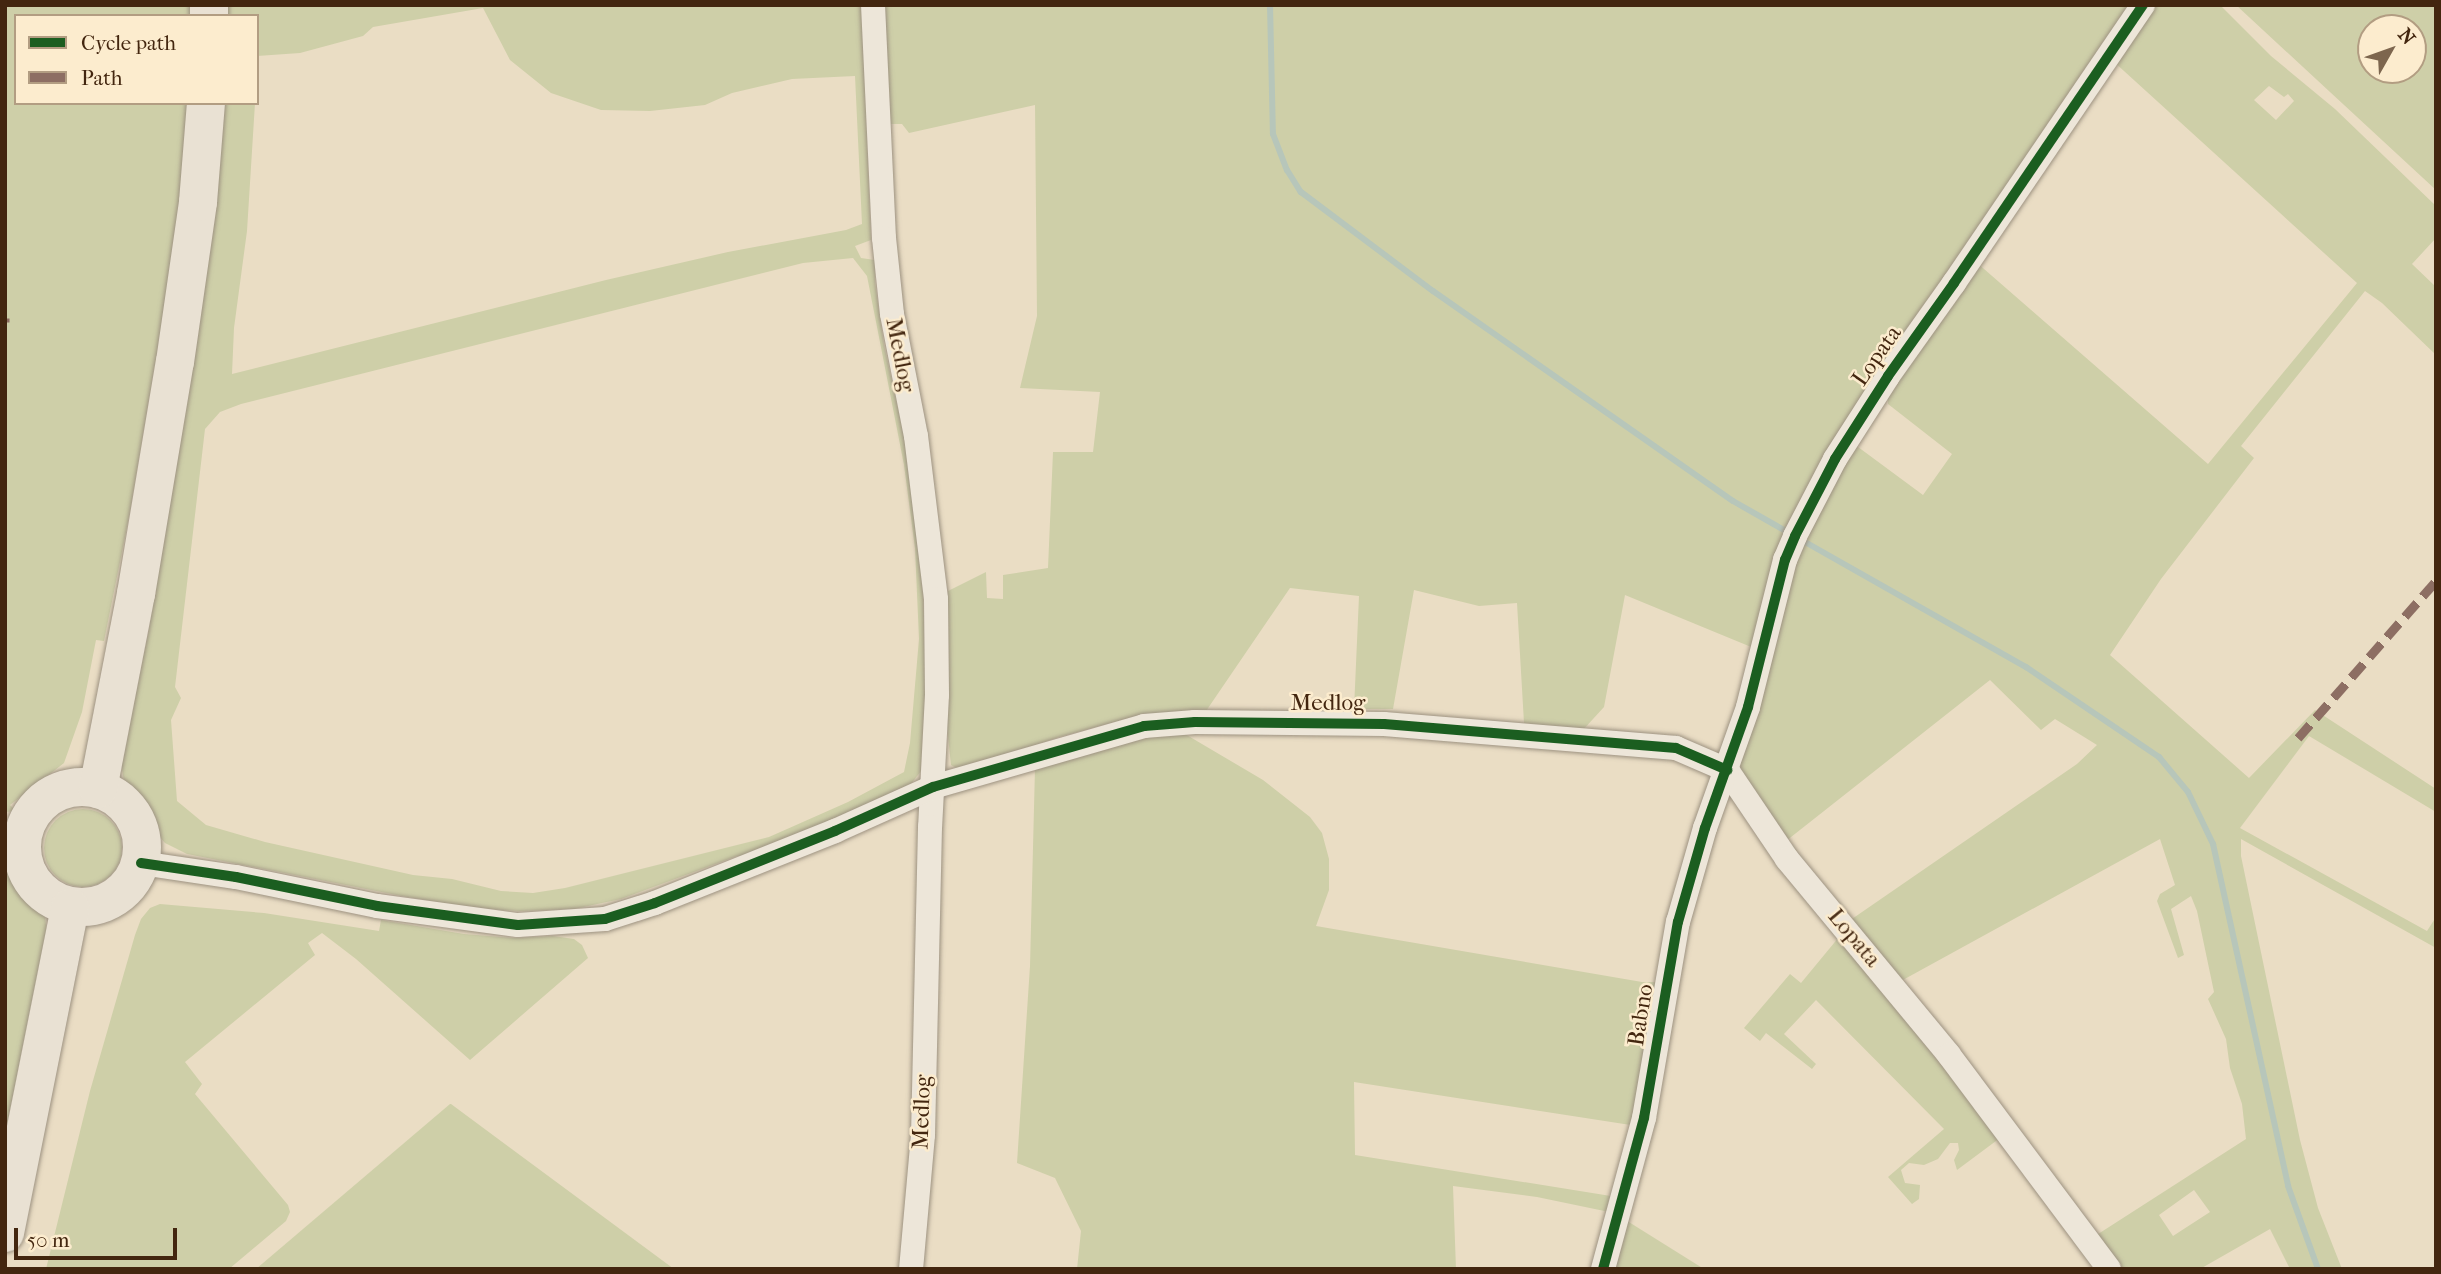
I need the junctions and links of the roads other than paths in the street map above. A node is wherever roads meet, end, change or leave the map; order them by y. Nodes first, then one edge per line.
1 (873, 5) edge
2 (2143, 5) edge
3 (206, 105) edge
4 (1727, 770) junction
5 (933, 787) junction
6 (98, 789) junction
7 (141, 863) junction
8 (70, 907) junction
9 (5, 1233) edge
10 (911, 1269) edge
11 (1603, 1269) edge
12 (2109, 1269) edge

1 - 5 street, Medlog
2 - 4 street, Lopata
3 - 6 main road
4 - 5 street, Medlog
4 - 11 street, Babno
4 - 12 street, Lopata
5 - 7 street
5 - 10 street, Medlog
6 - 7 main road
6 - 8 main road
7 - 8 main road
8 - 9 main road

